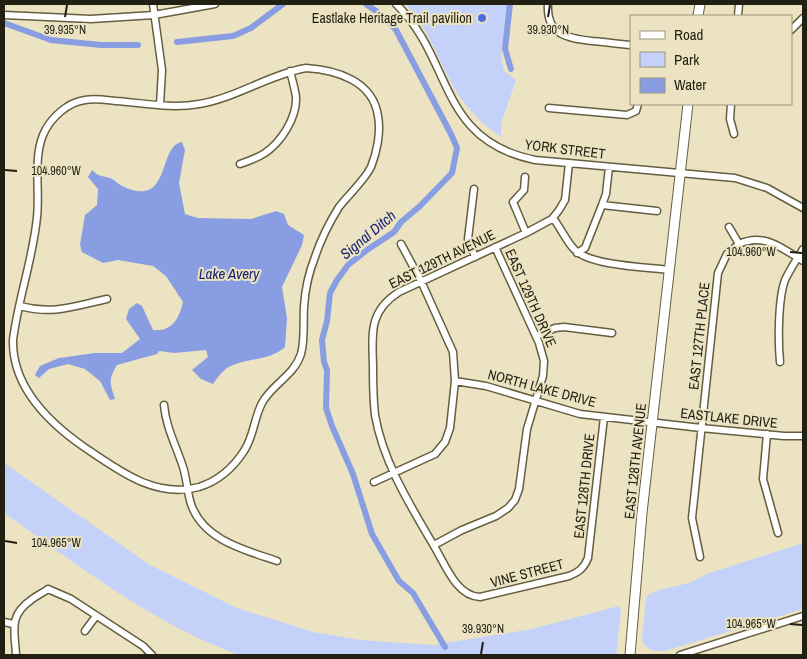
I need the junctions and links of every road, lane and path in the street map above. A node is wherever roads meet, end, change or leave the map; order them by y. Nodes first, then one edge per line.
1 (153, 4) edge
2 (215, 4) edge
3 (396, 4) edge
4 (548, 4) edge
5 (4, 15) edge
6 (154, 15) junction
7 (803, 18) edge
8 (553, 26) junction
9 (792, 29) edge
10 (547, 31) dead end
11 (630, 45) edge
12 (290, 71) junction
13 (160, 104) junction
14 (638, 105) edge
15 (688, 105) edge
16 (731, 105) edge
17 (549, 108) dead end
18 (734, 134) dead end
19 (569, 163) junction
20 (240, 164) dead end
21 (609, 167) junction
22 (681, 172) junction
23 (526, 176) dead end
24 (474, 189) dead end
25 (602, 205) junction
26 (803, 208) edge
27 (657, 211) dead end
28 (553, 218) junction
29 (729, 227) dead end
30 (526, 233) junction
31 (401, 244) dead end
32 (739, 244) junction
33 (495, 247) junction
34 (803, 249) edge
35 (577, 253) junction
36 (475, 257) junction
37 (801, 259) edge
38 (670, 270) junction
39 (421, 281) junction
40 (106, 299) dead end
41 (20, 306) junction
42 (612, 333) dead end
43 (536, 336) junction
44 (780, 362) dead end
45 (455, 381) junction
46 (535, 401) junction
47 (164, 405) dead end
48 (604, 417) junction
49 (653, 422) junction
50 (701, 428) junction
51 (767, 434) junction
52 (803, 436) edge
53 (394, 472) junction
54 (374, 482) dead end
55 (189, 490) junction
56 (778, 532) dead end
57 (434, 545) junction
58 (700, 556) dead end
59 (588, 558) joint
60 (277, 561) dead end
61 (465, 593) joint
62 (96, 616) junction
63 (803, 616) edge
64 (4, 622) edge
65 (14, 624) junction
66 (85, 631) dead end
67 (16, 655) edge
68 (152, 655) edge
69 (630, 655) edge
70 (680, 655) edge

1 - 6 street
2 - 6 street
3 - 19 street, YORK STREET
4 - 8 street
5 - 6 street
6 - 13 street
7 - 9 street
8 - 10 street
8 - 11 street
12 - 13 street
12 - 20 street
12 - 55 street
13 - 41 street
14 - 17 street
15 - 22 main road, EAST 128TH AVENUE
16 - 18 street
19 - 21 street, YORK STREET
19 - 28 street
21 - 22 street, YORK STREET
21 - 25 street
22 - 26 street, YORK STREET
22 - 38 main road, EAST 128TH AVENUE
23 - 30 street
24 - 36 street
25 - 27 street
25 - 35 street
28 - 30 street, EAST 129TH AVENUE
28 - 35 street
29 - 32 street
30 - 33 street, EAST 129TH AVENUE
31 - 39 street
32 - 37 street
32 - 50 street, EAST 127TH PLACE
33 - 36 street, EAST 129TH AVENUE
33 - 43 street, EAST 129TH DRIVE
34 - 37 street
35 - 38 street
36 - 39 street, EAST 129TH AVENUE
37 - 44 street
38 - 49 main road, EAST 128TH AVENUE
39 - 45 street
39 - 53 street, EAST 129TH AVENUE
40 - 41 street
41 - 55 street
42 - 43 street
43 - 46 street, EAST 129TH DRIVE
45 - 46 street, NORTH LAKE DRIVE
45 - 53 street
46 - 48 street, NORTH LAKE DRIVE
46 - 57 street, EAST 129TH DRIVE
47 - 55 street
48 - 49 street, NORTH LAKE DRIVE
48 - 59 street, EAST 128TH DRIVE
49 - 50 street, EASTLAKE DRIVE
49 - 69 main road, EAST 128TH AVENUE
50 - 51 street, EASTLAKE DRIVE
50 - 58 street, EAST 127TH PLACE
51 - 52 street, EASTLAKE DRIVE
51 - 56 street
53 - 54 street
53 - 57 street, EAST 129TH AVENUE
55 - 60 street
57 - 61 street, EAST 129TH AVENUE
59 - 61 street, VINE STREET
62 - 65 street
62 - 66 street
62 - 68 street
63 - 70 street
64 - 65 street
65 - 67 street

